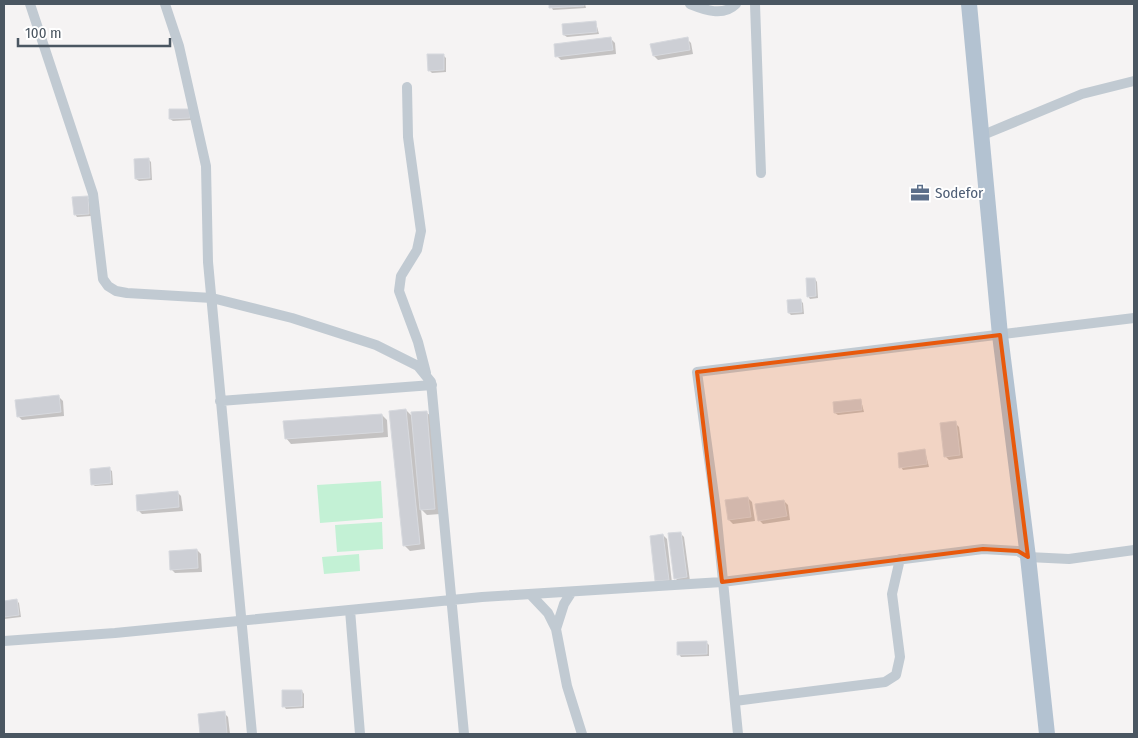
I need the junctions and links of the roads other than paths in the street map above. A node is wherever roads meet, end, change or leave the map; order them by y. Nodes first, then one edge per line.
1 (30, 4) edge
2 (165, 4) edge
3 (690, 4) edge
4 (736, 4) edge
5 (755, 4) edge
6 (970, 4) edge
7 (1134, 81) edge
8 (407, 87) dead end
9 (983, 135) junction
10 (762, 173) dead end
11 (212, 298) junction
12 (1134, 318) edge
13 (1000, 335) junction
14 (426, 374) junction
15 (432, 385) junction
16 (220, 401) junction
17 (1134, 550) edge
18 (1028, 557) junction
19 (900, 559) junction
20 (722, 582) junction
21 (570, 593) junction
22 (531, 595) junction
23 (450, 600) junction
24 (350, 610) junction
25 (240, 621) junction
26 (556, 629) junction
27 (4, 641) edge
28 (735, 701) junction
29 (252, 734) edge
30 (360, 734) edge
31 (464, 734) edge
32 (581, 734) edge
33 (738, 734) edge
34 (1047, 734) edge

1 - 11 street
2 - 11 street
3 - 4 street
5 - 10 street
6 - 9 main road
7 - 9 street
8 - 14 street
9 - 13 main road
11 - 14 street
11 - 16 street
12 - 13 street
13 - 18 main road
13 - 20 street
14 - 15 street
15 - 16 street
15 - 23 street
16 - 25 street
17 - 18 street
18 - 19 street
18 - 34 main road
19 - 20 street
19 - 28 street
20 - 21 street
20 - 28 street
21 - 22 street
21 - 26 street
22 - 23 street
22 - 26 street
23 - 24 street
23 - 31 street
24 - 25 street
24 - 30 street
25 - 27 street
25 - 29 street
26 - 32 street
28 - 33 street

